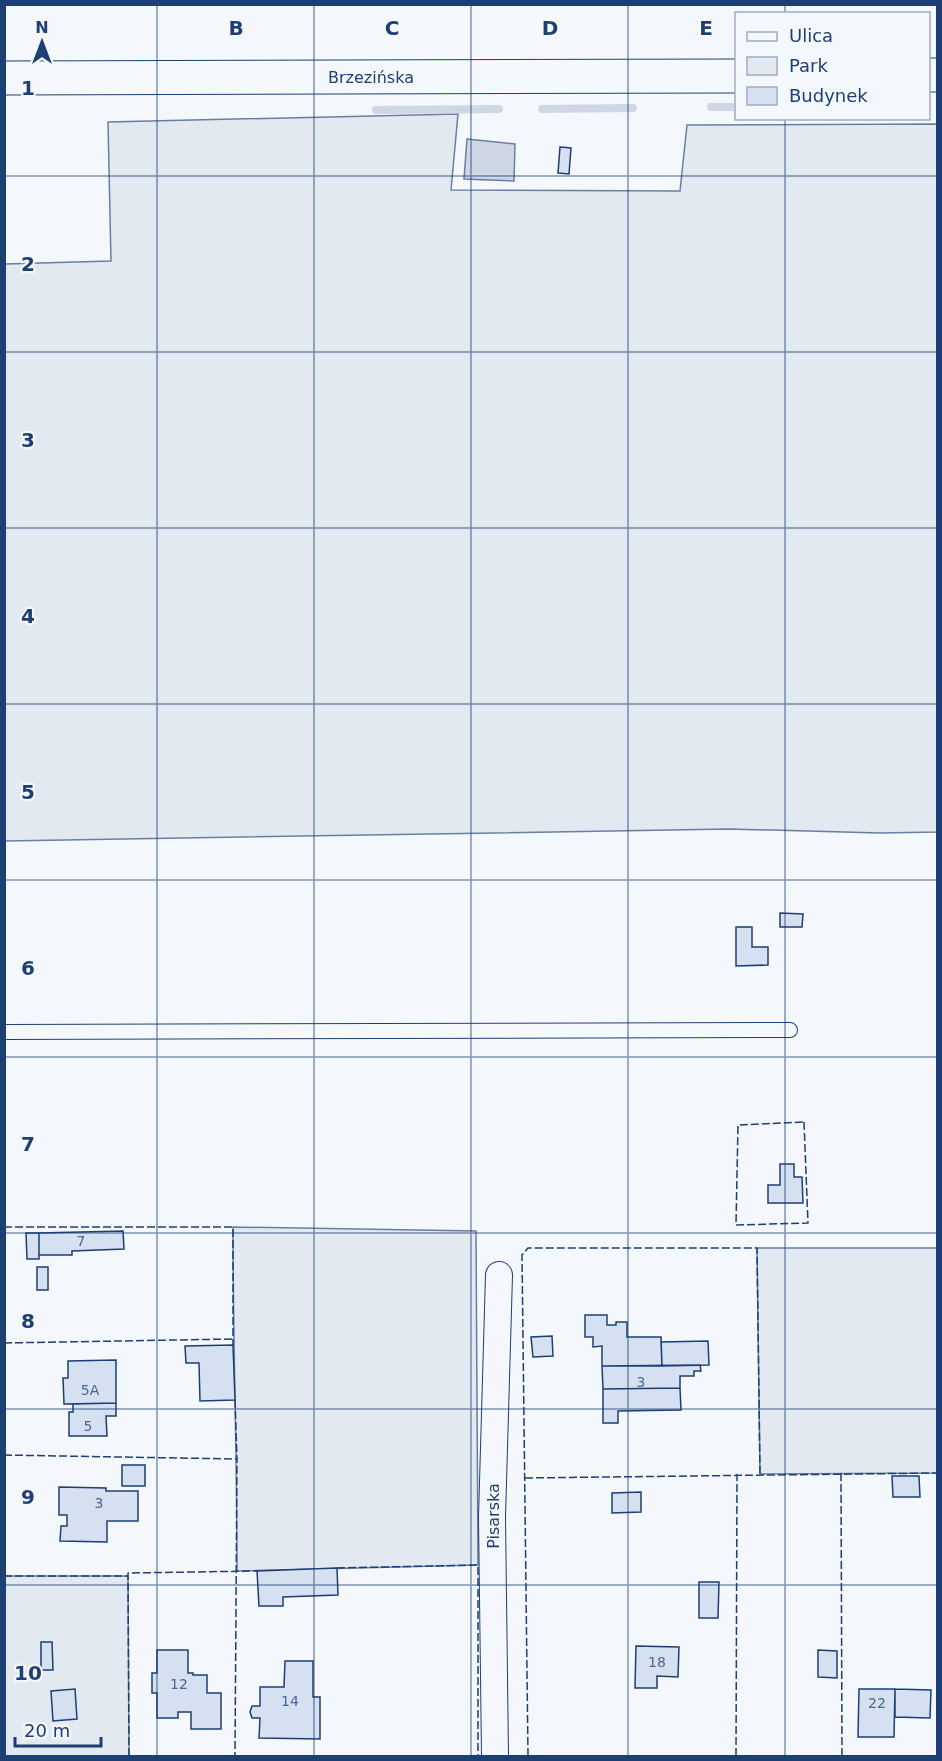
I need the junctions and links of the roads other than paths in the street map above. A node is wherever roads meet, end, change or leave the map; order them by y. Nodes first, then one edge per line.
1 (735, 76) edge
2 (4, 78) edge
3 (790, 1030) dead end
4 (4, 1032) edge
5 (499, 1275) dead end
6 (495, 1756) edge

1 - 2 main road, Brzezińska
3 - 4 lane
5 - 6 street, Pisarska

